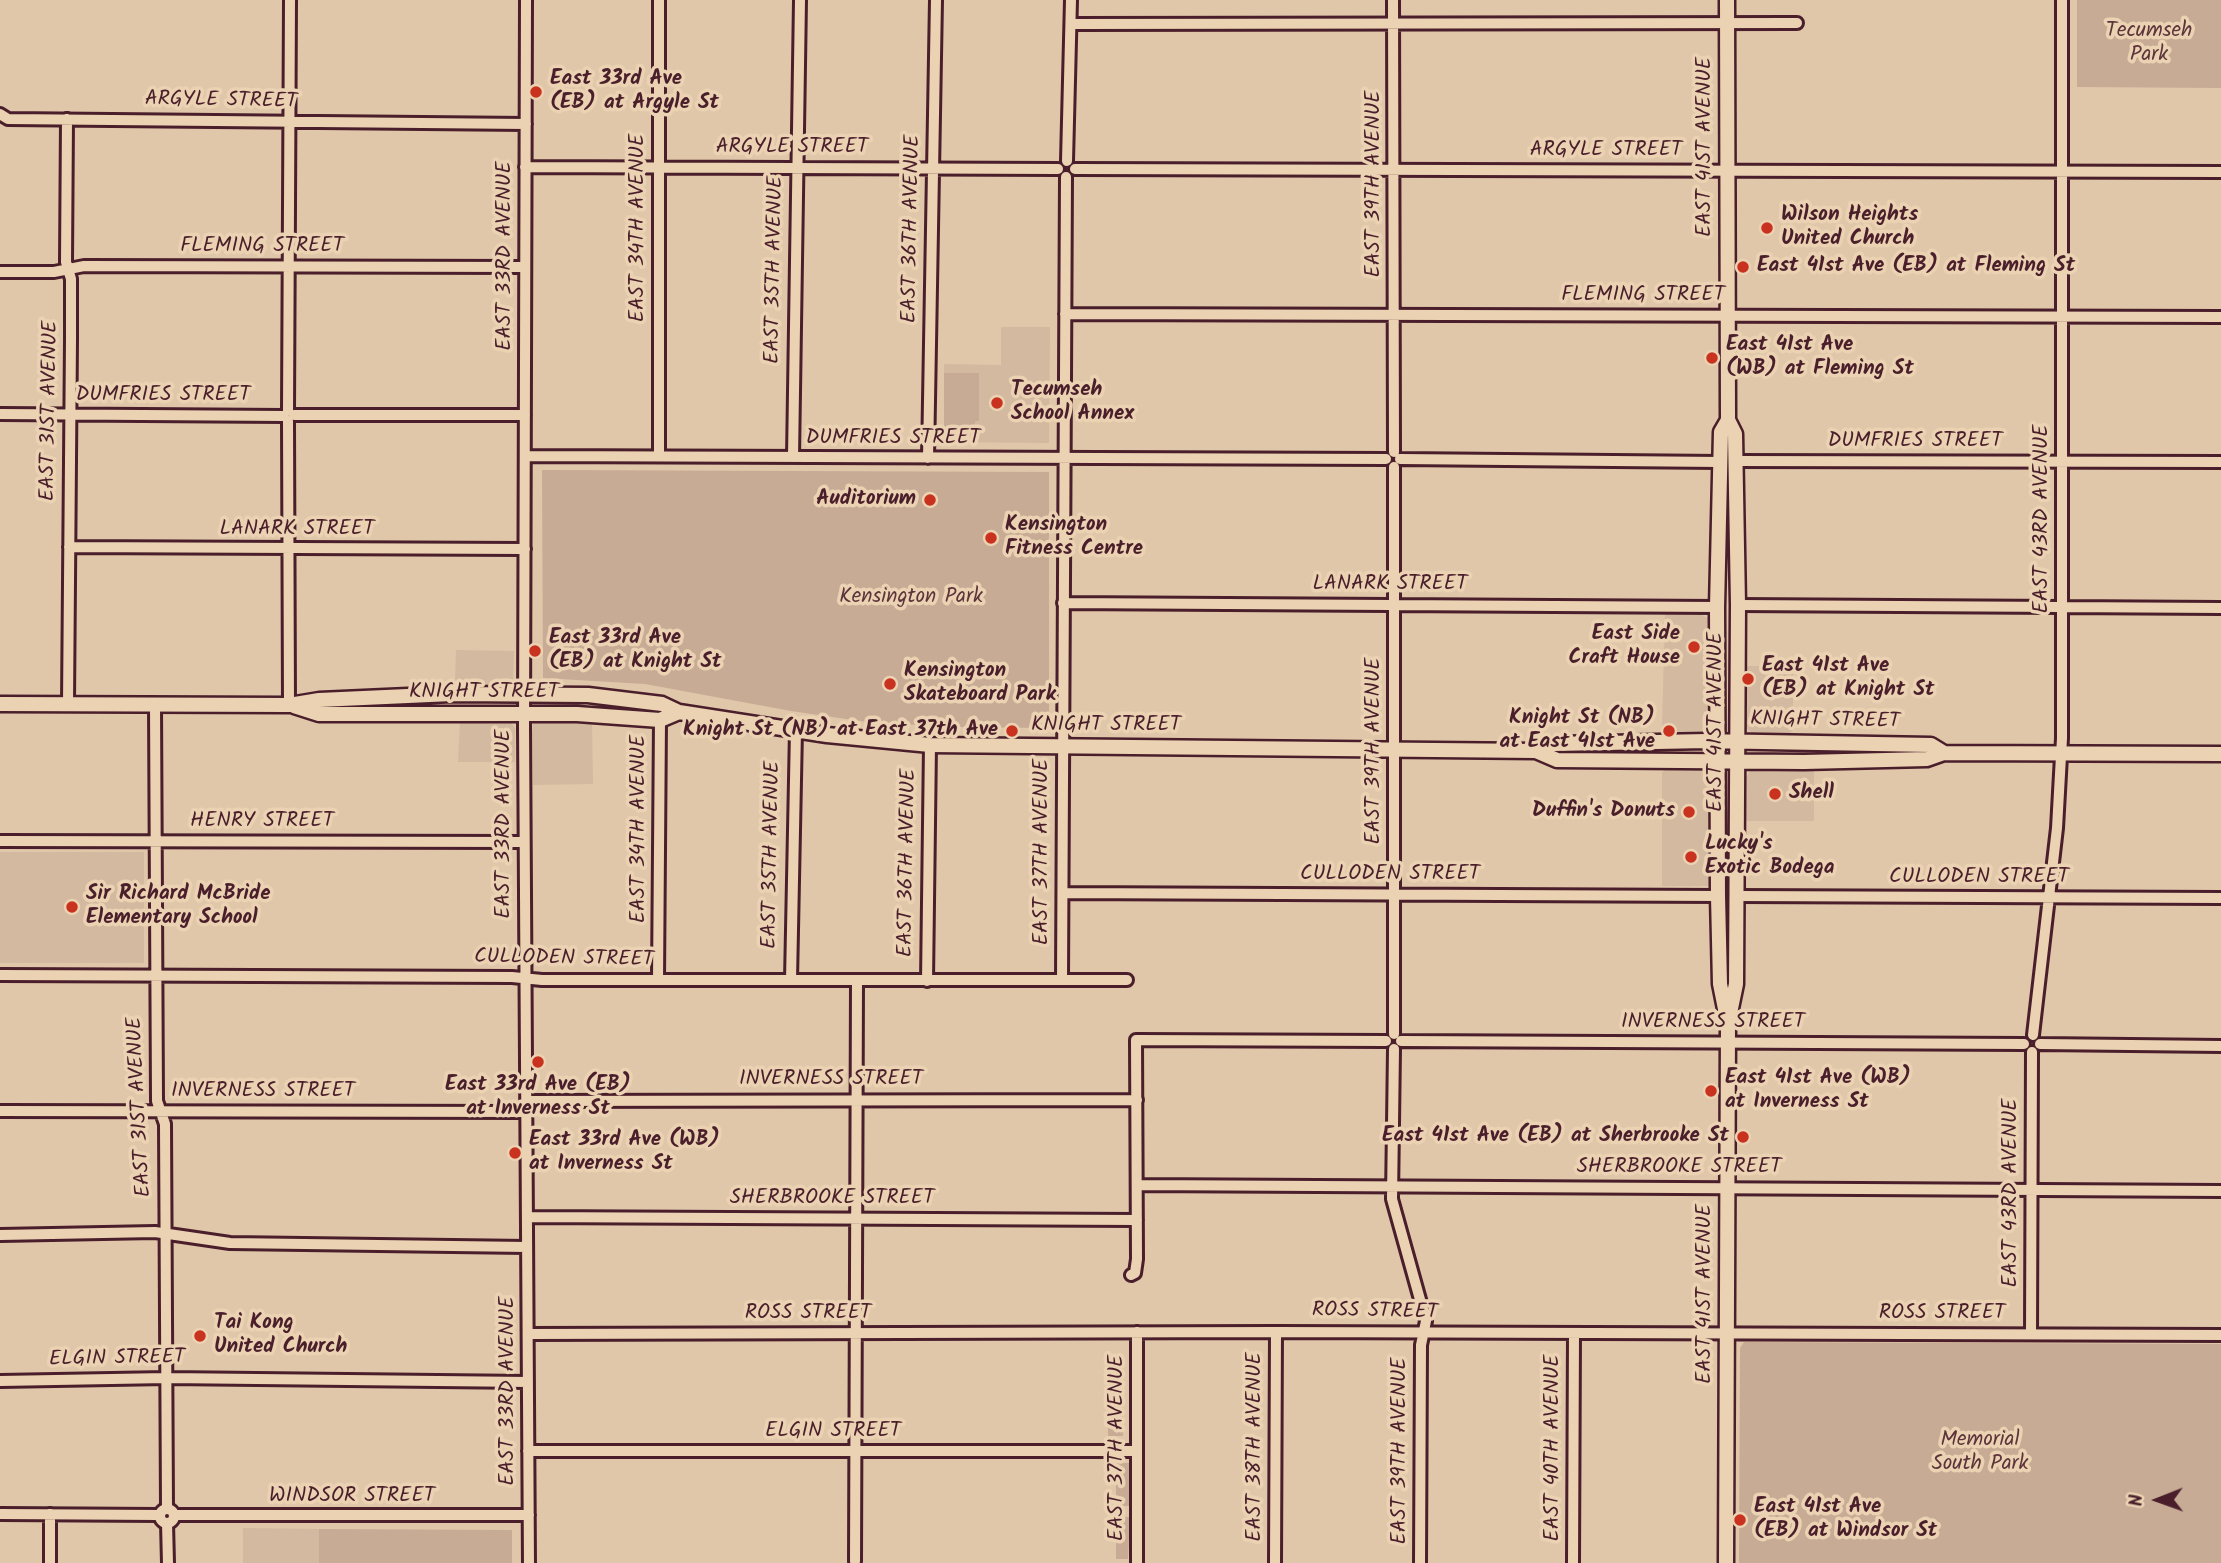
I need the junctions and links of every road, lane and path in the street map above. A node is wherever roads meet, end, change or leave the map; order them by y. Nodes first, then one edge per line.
1 (290, 0) edge
2 (526, 0) edge
3 (659, 0) edge
4 (800, 0) edge
5 (936, 0) edge
6 (1071, 0) edge
7 (1393, 0) edge
8 (1727, 0) edge
9 (2062, 0) edge
10 (1393, 23) junction
11 (1797, 23) dead end
12 (1070, 24) junction
13 (1727, 24) junction
14 (0, 116) edge
15 (66, 119) junction
16 (290, 122) junction
17 (526, 124) junction
18 (658, 166) junction
19 (526, 167) junction
20 (797, 167) junction
21 (932, 167) junction
22 (1066, 169) junction
23 (1394, 169) junction
24 (1727, 170) junction
25 (2062, 172) junction
26 (2221, 172) edge
27 (289, 265) junction
28 (525, 267) junction
29 (67, 268) junction
30 (0, 272) edge
31 (1065, 314) junction
32 (1394, 314) junction
33 (1727, 316) junction
34 (2062, 316) junction
35 (2221, 317) edge
36 (0, 414) edge
37 (70, 414) junction
38 (525, 415) junction
39 (288, 416) junction
40 (659, 455) junction
41 (525, 456) junction
42 (793, 457) junction
43 (928, 458) junction
44 (1063, 459) junction
45 (1393, 459) junction
46 (2061, 461) junction
47 (1728, 462) junction
48 (2221, 462) edge
49 (69, 547) junction
50 (525, 549) junction
51 (288, 550) junction
52 (1063, 603) junction
53 (1394, 603) junction
54 (1738, 606) junction
55 (1717, 607) junction
56 (2062, 607) junction
57 (2221, 608) edge
58 (524, 694) junction
59 (0, 704) edge
60 (68, 704) junction
61 (155, 704) junction
62 (289, 705) junction
63 (679, 712) junction
64 (524, 713) junction
65 (660, 720) junction
66 (796, 730) junction
67 (1718, 741) junction
68 (1738, 741) junction
69 (930, 745) junction
70 (1062, 747) junction
71 (1394, 750) junction
72 (1536, 751) junction
73 (1944, 753) junction
74 (2062, 754) junction
75 (2221, 754) edge
76 (1717, 761) junction
77 (1738, 761) junction
78 (155, 840) junction
79 (0, 841) edge
80 (524, 842) junction
81 (1063, 893) junction
82 (1394, 895) junction
83 (1717, 896) junction
84 (1738, 896) junction
85 (2048, 897) junction
86 (2221, 898) edge
87 (0, 975) edge
88 (156, 975) junction
89 (525, 979) junction
90 (658, 980) junction
91 (791, 980) junction
92 (1062, 980) junction
93 (1127, 980) dead end
94 (857, 981) junction
95 (927, 981) junction
96 (1728, 1024) junction
97 (1394, 1042) junction
98 (1727, 1043) junction
99 (2032, 1044) junction
100 (2221, 1046) edge
101 (856, 1099) junction
102 (1137, 1100) junction
103 (526, 1107) junction
104 (0, 1111) edge
105 (161, 1111) junction
106 (1137, 1185) junction
107 (1392, 1187) junction
108 (1727, 1188) junction
109 (2032, 1190) junction
110 (2221, 1191) edge
111 (528, 1217) junction
112 (856, 1218) junction
113 (1137, 1220) junction
114 (166, 1233) junction
115 (0, 1235) edge
116 (527, 1247) junction
117 (1131, 1275) dead end
118 (1137, 1332) junction
119 (1276, 1332) junction
120 (1424, 1333) junction
121 (528, 1334) junction
122 (856, 1334) junction
123 (1574, 1334) junction
124 (1726, 1334) junction
125 (2031, 1334) junction
126 (2221, 1335) edge
127 (167, 1378) junction
128 (0, 1381) edge
129 (528, 1382) junction
130 (528, 1451) junction
131 (856, 1451) junction
132 (1137, 1451) junction
133 (0, 1514) edge
134 (50, 1514) junction
135 (167, 1515) junction
136 (529, 1515) junction
137 (855, 1562) edge
138 (50, 1563) edge
139 (168, 1563) edge
140 (529, 1563) edge
141 (1137, 1563) edge
142 (1275, 1563) edge
143 (1420, 1563) edge
144 (1573, 1563) edge
145 (1726, 1563) edge

1 - 16 street
2 - 17 street, EAST 33RD AVENUE
3 - 18 street, EAST 34TH AVENUE
4 - 20 street, EAST 35TH AVENUE
5 - 21 street, EAST 36TH AVENUE
6 - 12 street, EAST 37TH AVENUE
7 - 10 street, EAST 39TH AVENUE
8 - 13 main road, EAST 41ST AVENUE
9 - 25 street, EAST 43RD AVENUE
10 - 12 street
10 - 13 street
10 - 23 street, EAST 39TH AVENUE
11 - 13 street
12 - 22 street, EAST 37TH AVENUE
13 - 24 main road, EAST 41ST AVENUE
14 - 15 street, ARGYLE STREET
15 - 16 street, ARGYLE STREET
15 - 29 street, EAST 31ST AVENUE
16 - 17 street, ARGYLE STREET
16 - 27 street
17 - 19 street, EAST 33RD AVENUE
18 - 19 street, ARGYLE STREET
18 - 20 street, ARGYLE STREET
18 - 40 street, EAST 34TH AVENUE
19 - 28 street, EAST 33RD AVENUE
20 - 21 street, ARGYLE STREET
20 - 42 street, EAST 35TH AVENUE
21 - 22 street, ARGYLE STREET
21 - 43 street, EAST 36TH AVENUE
22 - 23 street, ARGYLE STREET
22 - 31 street, EAST 37TH AVENUE
23 - 24 street, ARGYLE STREET
23 - 32 street, EAST 39TH AVENUE
24 - 25 street, ARGYLE STREET
24 - 33 main road, EAST 41ST AVENUE
25 - 26 street, ARGYLE STREET
25 - 34 street, EAST 43RD AVENUE
27 - 28 street, FLEMING STREET
27 - 29 street, FLEMING STREET
27 - 39 street
28 - 38 street, EAST 33RD AVENUE
29 - 30 street, FLEMING STREET
29 - 37 street, EAST 31ST AVENUE
31 - 32 street, FLEMING STREET
31 - 44 street, EAST 37TH AVENUE
32 - 33 street, FLEMING STREET
32 - 45 street, EAST 39TH AVENUE
33 - 34 street, FLEMING STREET
33 - 47 main road, EAST 41ST AVENUE
34 - 35 street, FLEMING STREET
34 - 46 street, EAST 43RD AVENUE
36 - 37 street, DUMFRIES STREET
37 - 39 street, DUMFRIES STREET
37 - 49 street, EAST 31ST AVENUE
38 - 39 street, DUMFRIES STREET
38 - 41 street, EAST 33RD AVENUE
39 - 51 street
40 - 41 street, DUMFRIES STREET
40 - 42 street, DUMFRIES STREET
41 - 50 street, EAST 33RD AVENUE
42 - 43 street, DUMFRIES STREET
43 - 44 street, DUMFRIES STREET
44 - 45 street, DUMFRIES STREET
44 - 52 street, EAST 37TH AVENUE
45 - 47 street, DUMFRIES STREET
45 - 53 street, EAST 39TH AVENUE
46 - 47 street, DUMFRIES STREET
46 - 48 street, DUMFRIES STREET
46 - 56 street, EAST 43RD AVENUE
47 - 54 main road, EAST 41ST AVENUE
47 - 55 main road, EAST 41ST AVENUE
49 - 51 street, LANARK STREET
49 - 60 street, EAST 31ST AVENUE
50 - 51 street, LANARK STREET
50 - 58 street, EAST 33RD AVENUE
51 - 62 street
52 - 53 street, LANARK STREET
52 - 70 street, EAST 37TH AVENUE
53 - 55 street, LANARK STREET
53 - 71 street, EAST 39TH AVENUE
54 - 56 street
54 - 68 main road, EAST 41ST AVENUE
55 - 67 main road, EAST 41ST AVENUE
56 - 57 street
56 - 74 street, EAST 43RD AVENUE
58 - 62 main road, KNIGHT STREET
58 - 63 main road, KNIGHT STREET
58 - 64 street, EAST 33RD AVENUE
59 - 60 main road, KNIGHT STREET
60 - 61 main road, KNIGHT STREET
61 - 62 main road, KNIGHT STREET
61 - 78 street, EAST 31ST AVENUE
62 - 64 main road, KNIGHT STREET
63 - 65 main road, KNIGHT STREET
63 - 66 main road, KNIGHT STREET
64 - 65 main road, KNIGHT STREET
64 - 80 street, EAST 33RD AVENUE
65 - 90 street, EAST 34TH AVENUE
66 - 69 main road, KNIGHT STREET
66 - 91 street, EAST 35TH AVENUE
67 - 68 main road, KNIGHT STREET
67 - 72 main road, KNIGHT STREET
67 - 76 main road, EAST 41ST AVENUE
68 - 73 main road, KNIGHT STREET
68 - 77 main road, EAST 41ST AVENUE
69 - 70 main road, KNIGHT STREET
69 - 95 street, EAST 36TH AVENUE
70 - 71 main road, KNIGHT STREET
70 - 81 street, EAST 37TH AVENUE
71 - 72 main road, KNIGHT STREET
71 - 82 street, EAST 39TH AVENUE
72 - 76 main road, KNIGHT STREET
73 - 74 main road, KNIGHT STREET
73 - 77 main road, KNIGHT STREET
74 - 75 main road, KNIGHT STREET
74 - 85 street, EAST 43RD AVENUE
76 - 77 main road, KNIGHT STREET
76 - 83 main road, EAST 41ST AVENUE
77 - 84 main road, EAST 41ST AVENUE
78 - 79 street, HENRY STREET
78 - 80 street, HENRY STREET
78 - 88 street, EAST 31ST AVENUE
80 - 89 street, EAST 33RD AVENUE
81 - 82 street, CULLODEN STREET
81 - 92 street, EAST 37TH AVENUE
82 - 83 street, CULLODEN STREET
82 - 97 street, EAST 39TH AVENUE
83 - 96 main road, EAST 41ST AVENUE
84 - 85 street, CULLODEN STREET
84 - 96 main road, EAST 41ST AVENUE
85 - 86 street, CULLODEN STREET
85 - 99 street, EAST 43RD AVENUE
87 - 88 street, CULLODEN STREET
88 - 89 street, CULLODEN STREET
88 - 105 street, EAST 31ST AVENUE
89 - 90 street, CULLODEN STREET
89 - 103 street, EAST 33RD AVENUE
90 - 91 street, CULLODEN STREET
91 - 94 street, CULLODEN STREET
92 - 93 street, CULLODEN STREET
92 - 95 street, CULLODEN STREET
94 - 95 street, CULLODEN STREET
94 - 101 street
96 - 98 main road, EAST 41ST AVENUE
97 - 98 street, INVERNESS STREET
97 - 102 street, INVERNESS STREET
97 - 107 street, EAST 39TH AVENUE
98 - 99 street, INVERNESS STREET
98 - 108 main road, EAST 41ST AVENUE
99 - 100 street, INVERNESS STREET
99 - 109 street, EAST 43RD AVENUE
101 - 102 street, INVERNESS STREET
101 - 103 street, INVERNESS STREET
101 - 112 street
102 - 106 street
103 - 105 street, INVERNESS STREET
103 - 111 street, EAST 33RD AVENUE
104 - 105 street, INVERNESS STREET
105 - 114 street, EAST 31ST AVENUE
106 - 107 street, SHERBROOKE STREET
106 - 113 street
107 - 108 street, SHERBROOKE STREET
107 - 120 street, EAST 39TH AVENUE
108 - 109 street, SHERBROOKE STREET
108 - 124 main road, EAST 41ST AVENUE
109 - 110 street, SHERBROOKE STREET
109 - 125 street, EAST 43RD AVENUE
111 - 112 street, SHERBROOKE STREET
111 - 116 street, EAST 33RD AVENUE
112 - 113 street, SHERBROOKE STREET
112 - 122 street
113 - 117 street
114 - 115 street
114 - 116 street
114 - 127 street, EAST 31ST AVENUE
116 - 121 street, EAST 33RD AVENUE
118 - 119 street, ROSS STREET
118 - 122 street, ROSS STREET
118 - 132 street, EAST 37TH AVENUE
119 - 120 street, ROSS STREET
119 - 142 street, EAST 38TH AVENUE
120 - 123 street, ROSS STREET
120 - 143 street, EAST 39TH AVENUE
121 - 122 street, ROSS STREET
121 - 129 street, EAST 33RD AVENUE
122 - 131 street
123 - 124 street, ROSS STREET
123 - 144 street, EAST 40TH AVENUE
124 - 125 street, ROSS STREET
124 - 145 main road, EAST 41ST AVENUE
125 - 126 street, ROSS STREET
127 - 128 street, ELGIN STREET
127 - 129 street, ELGIN STREET
127 - 135 street, EAST 31ST AVENUE
129 - 130 street, EAST 33RD AVENUE
130 - 131 street, ELGIN STREET
130 - 136 street, EAST 33RD AVENUE
131 - 132 street, ELGIN STREET
131 - 137 street
132 - 141 street, EAST 37TH AVENUE
133 - 134 street, WINDSOR STREET
134 - 135 street, WINDSOR STREET
134 - 138 street
135 - 136 street, WINDSOR STREET
135 - 139 street, EAST 31ST AVENUE
136 - 140 street, EAST 33RD AVENUE

